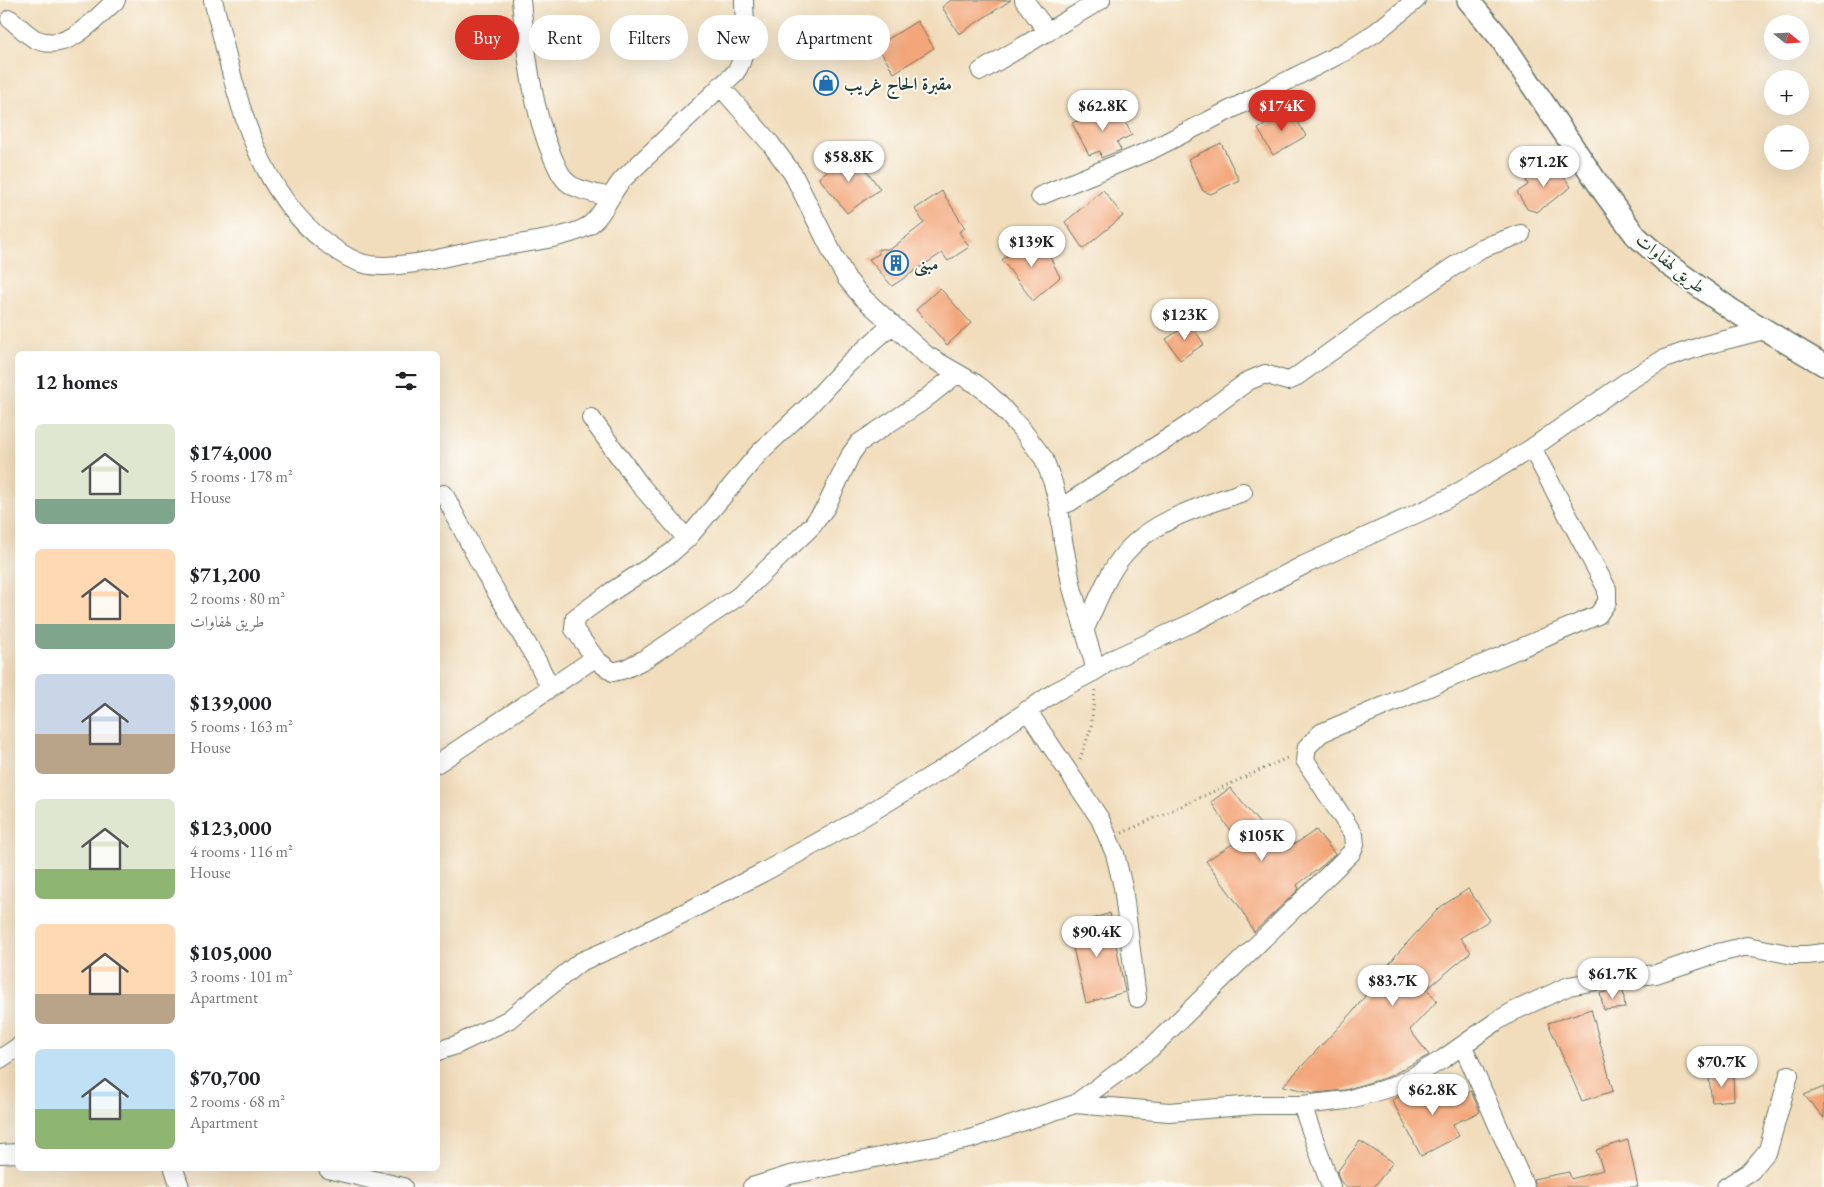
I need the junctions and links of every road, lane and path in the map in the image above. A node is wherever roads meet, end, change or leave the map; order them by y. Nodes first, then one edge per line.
1 (116, 0) edge
2 (213, 0) edge
3 (521, 0) edge
4 (744, 0) edge
5 (1024, 0) edge
6 (1101, 0) edge
7 (1416, 0) edge
8 (1468, 0) edge
9 (10, 19) dead end
10 (1048, 32) junction
11 (981, 71) dead end
12 (720, 86) junction
13 (1040, 196) dead end
14 (610, 197) junction
15 (1521, 234) dead end
16 (892, 325) junction
17 (1764, 330) junction
18 (1823, 362) edge
19 (957, 374) junction
20 (590, 418) dead end
21 (1532, 448) junction
22 (1242, 492) dead end
23 (444, 494) dead end
24 (1059, 506) junction
25 (687, 539) junction
26 (1084, 631) junction
27 (595, 658) junction
28 (1095, 671) junction
29 (550, 687) junction
30 (1027, 710) junction
31 (1293, 755) dead end
32 (440, 762) edge
33 (1080, 764) dead end
34 (1109, 839) junction
35 (1824, 953) edge
36 (1137, 998) dead end
37 (1463, 1046) junction
38 (15, 1049) edge
39 (440, 1051) edge
40 (0, 1059) edge
41 (1789, 1075) dead end
42 (1075, 1104) junction
43 (1302, 1105) junction
44 (15, 1153) edge
45 (0, 1154) edge
46 (175, 1171) edge
47 (336, 1171) edge
48 (180, 1187) edge
49 (403, 1187) edge
50 (752, 1187) edge
51 (1331, 1187) edge
52 (1525, 1187) edge
53 (1726, 1187) edge

1 - 9 street
2 - 14 street
3 - 14 street
4 - 12 street
5 - 10 street
6 - 10 street
7 - 13 street
8 - 17 street, طريق لهفاوات
10 - 11 street
12 - 14 street
12 - 16 street
15 - 24 street
16 - 19 street
16 - 25 street
17 - 18 street, طريق لهفاوات
17 - 21 street
19 - 24 street
19 - 27 street
20 - 25 street
21 - 28 street
21 - 42 street
22 - 26 street
23 - 29 street
24 - 26 street
25 - 27 street
26 - 28 street
27 - 29 street
28 - 30 street
28 - 33 path
29 - 32 street
30 - 34 street
30 - 39 street
31 - 34 path
34 - 36 street
35 - 37 street
37 - 43 street
37 - 52 street
38 - 40 street
41 - 53 street
42 - 43 street
42 - 50 street
43 - 51 street
44 - 45 street
46 - 48 street
47 - 49 street

